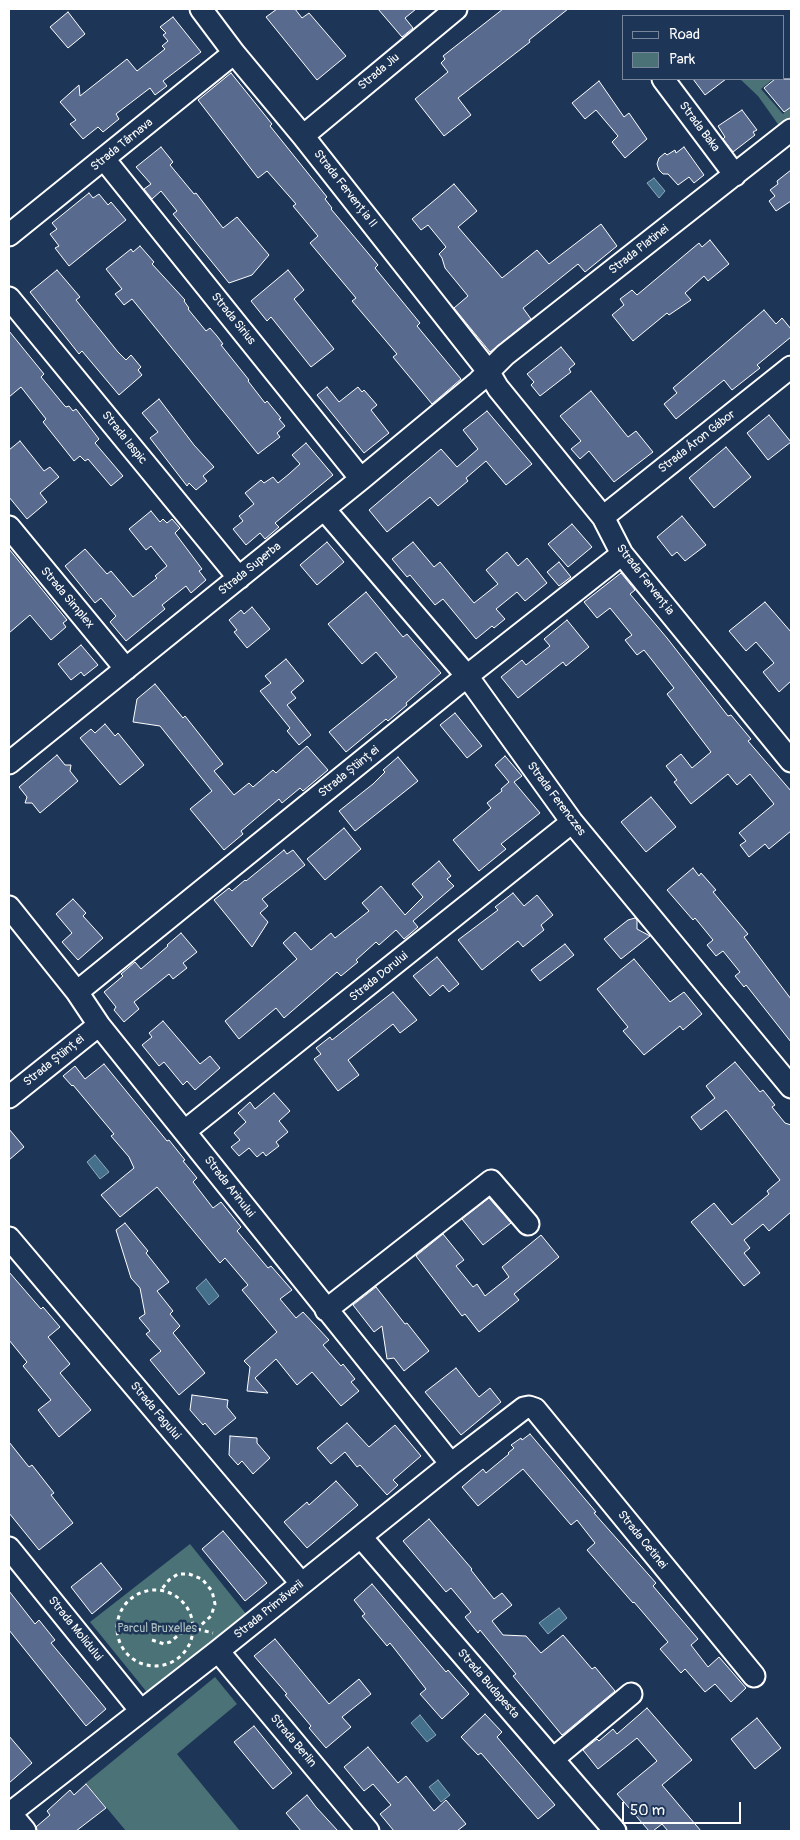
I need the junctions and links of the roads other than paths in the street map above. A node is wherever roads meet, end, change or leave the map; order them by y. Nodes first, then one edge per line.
1 (200, 9) edge
2 (456, 9) edge
3 (234, 53) junction
4 (664, 80) edge
5 (791, 130) edge
6 (303, 136) junction
7 (104, 160) junction
8 (735, 175) junction
9 (9, 235) edge
10 (9, 298) edge
11 (791, 368) edge
12 (488, 371) junction
13 (361, 479) junction
14 (324, 509) junction
15 (603, 517) junction
16 (9, 527) edge
17 (622, 554) junction
18 (239, 578) junction
19 (126, 669) junction
20 (467, 676) junction
21 (791, 761) edge
22 (9, 763) edge
23 (572, 822) junction
24 (9, 908) edge
25 (77, 992) junction
26 (99, 1025) junction
27 (791, 1087) edge
28 (9, 1097) edge
29 (185, 1131) junction
30 (528, 1224) dead end
31 (9, 1238) edge
32 (326, 1310) junction
33 (529, 1406) joint
34 (451, 1464) junction
35 (362, 1537) junction
36 (9, 1548) edge
37 (301, 1583) junction
38 (217, 1643) junction
39 (754, 1676) dead end
40 (631, 1694) dead end
41 (141, 1711) junction
42 (553, 1760) junction
43 (9, 1814) edge
44 (25, 1831) edge
45 (368, 1831) edge
46 (615, 1831) edge

1 - 3 street, Strada Fervenția II
2 - 6 street, Strada Jiu
3 - 6 street, Strada Fervenția II
3 - 7 street, Strada Târnava
4 - 8 street, Strada Baka
5 - 8 street, Strada Platinei
6 - 12 street, Strada Fervenția II
7 - 9 street, Strada Târnava
7 - 13 street, Strada Sirius
8 - 12 street, Strada Platinei
10 - 18 street, Strada Iaspic
11 - 15 street, Strada Áron Gábor
12 - 13 street, Strada Superba
12 - 15 street, Strada Fervenția
13 - 14 street, Strada Superba
14 - 18 street, Strada Superba
14 - 20 street, Strada Ferenczes
15 - 17 street, Strada Fervenția
16 - 19 street, Strada Simplex
17 - 20 street, Strada Științei
17 - 21 street, Strada Fervenția
18 - 19 street, Strada Superba
19 - 22 street, Strada Superba
20 - 23 street, Strada Ferenczes
20 - 25 street, Strada Științei
23 - 27 street, Strada Ferenczes
23 - 29 street, Strada Dorului
24 - 25 street, Strada Arinului
25 - 26 street, Strada Arinului
26 - 28 street, Strada Științei
26 - 29 street, Strada Arinului
29 - 32 street, Strada Arinului
30 - 32 street
31 - 37 street, Strada Fagului
32 - 34 street, Strada Arinului
33 - 34 street, Strada Primăverii
33 - 39 street, Strada Cetinei
34 - 35 street, Strada Primăverii
35 - 37 street, Strada Primăverii
35 - 42 street, Strada Budapesta
36 - 41 street, Strada Molidului
37 - 38 street, Strada Primăverii
38 - 41 street, Strada Primăverii
38 - 45 street, Strada Berlin
40 - 42 street
41 - 43 street, Strada Primăverii
42 - 46 street, Strada Budapesta
43 - 44 street

